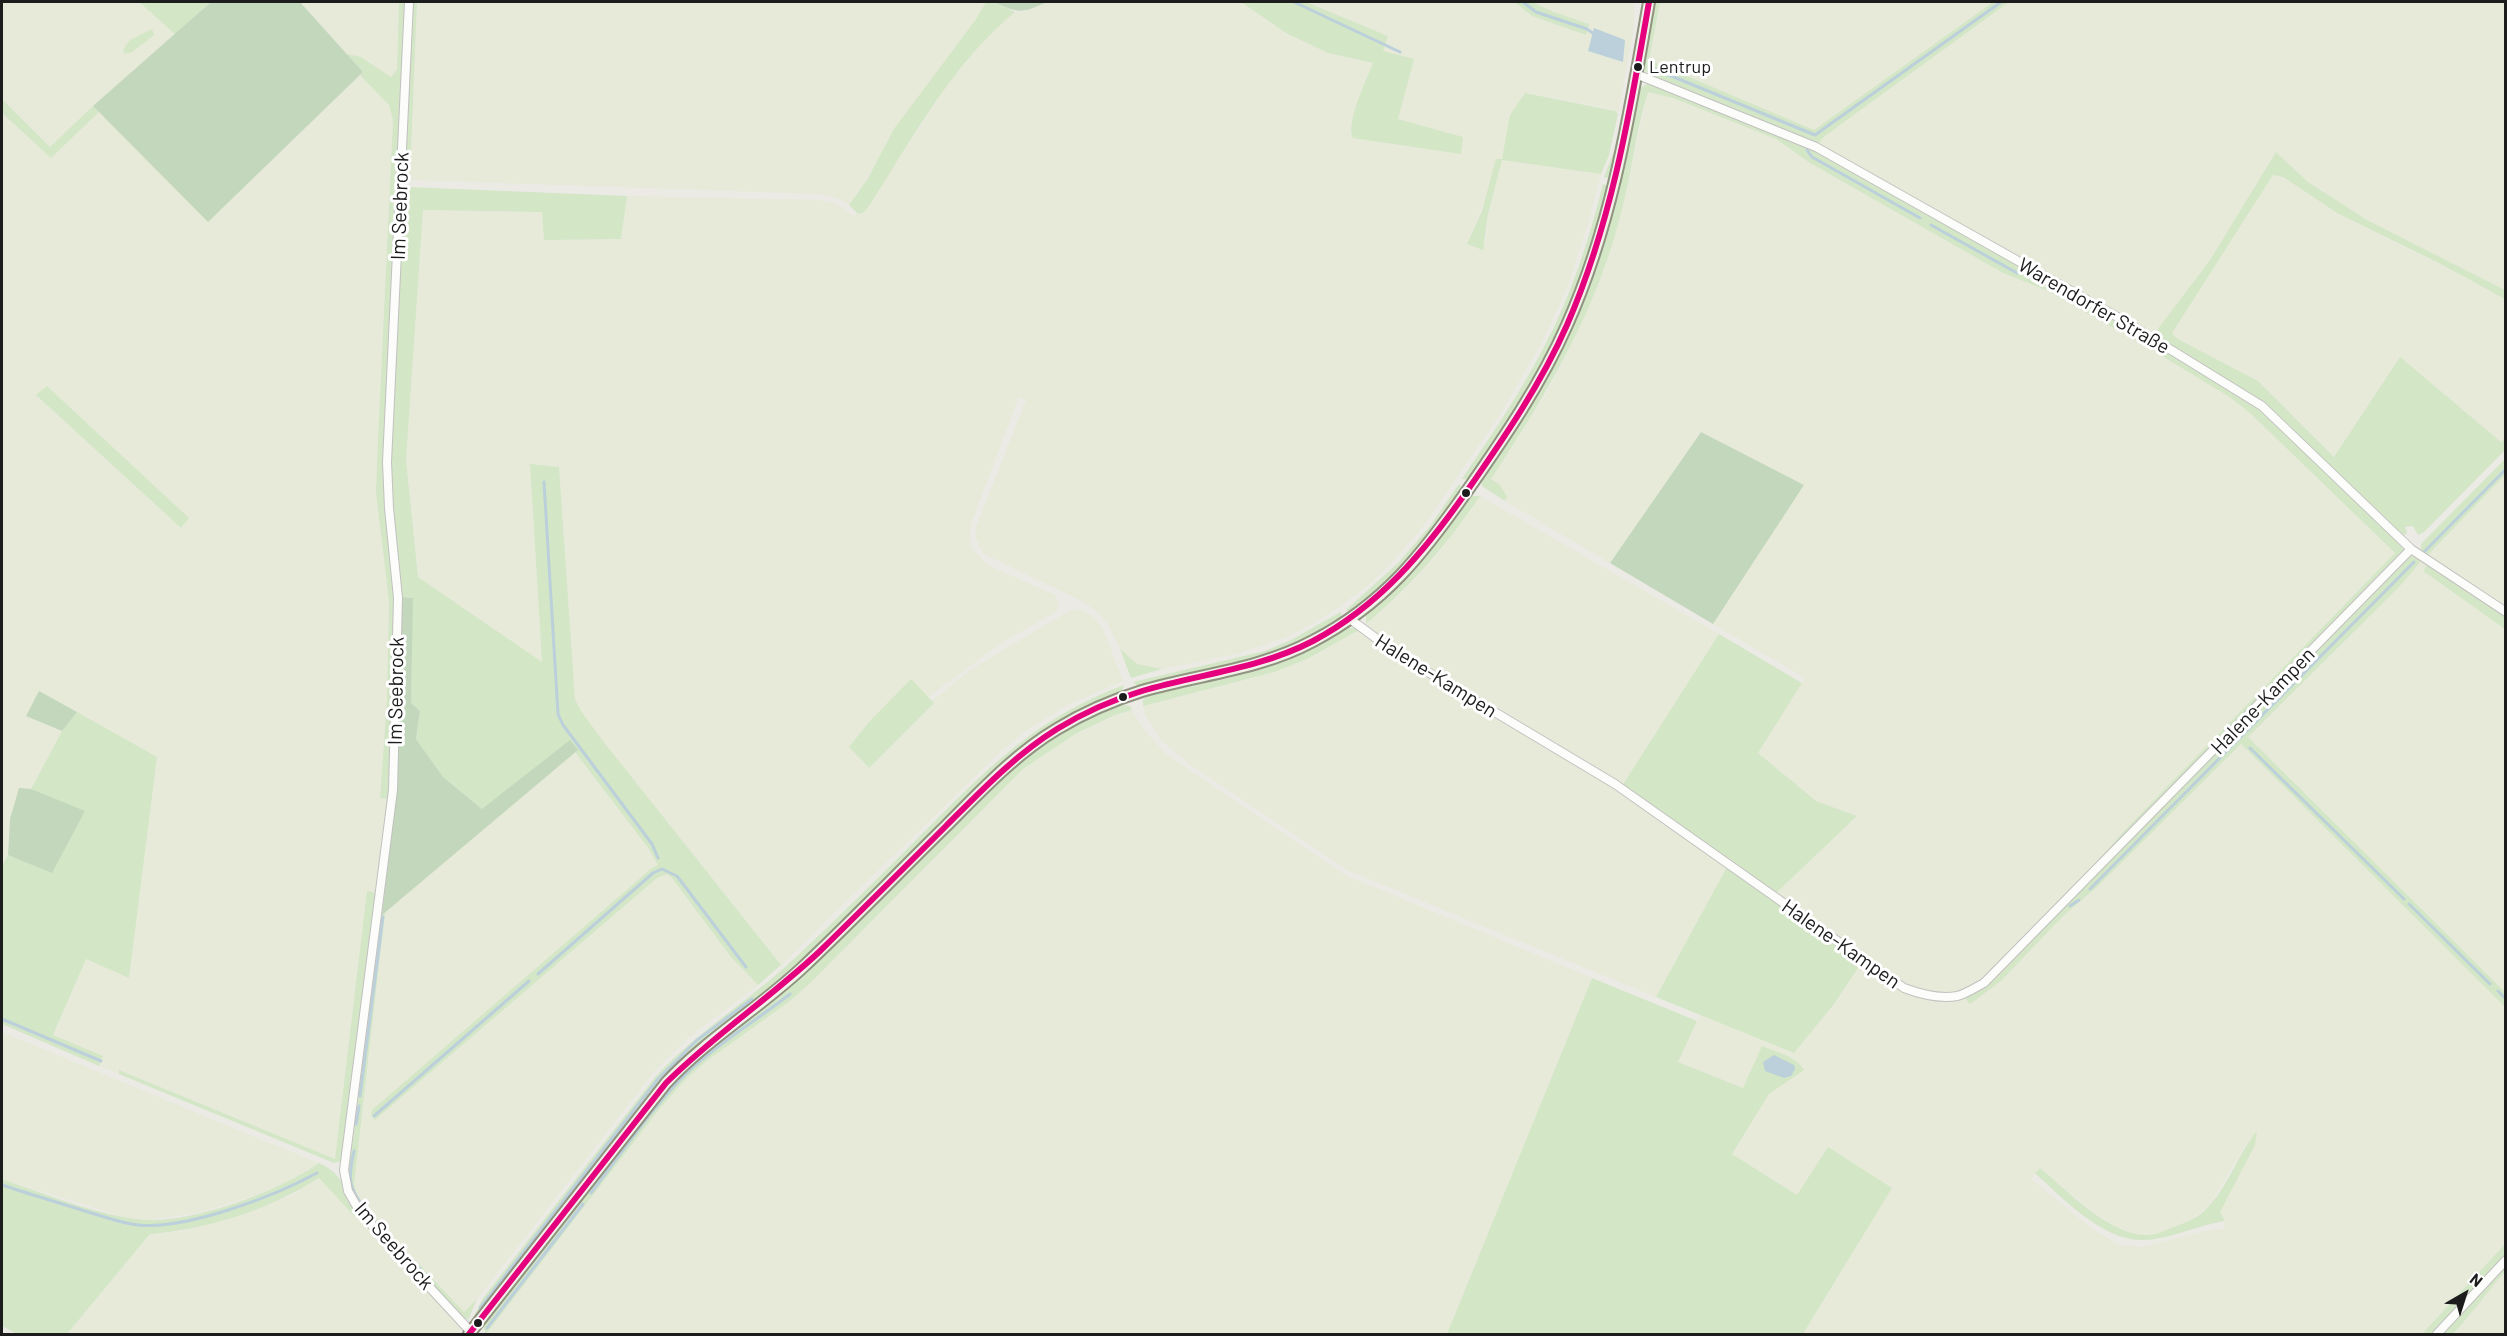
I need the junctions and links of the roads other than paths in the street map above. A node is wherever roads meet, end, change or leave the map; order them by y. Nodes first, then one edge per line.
1 (409, 2) edge
2 (1649, 2) edge
3 (1636, 74) junction
4 (2411, 549) junction
5 (2505, 612) edge
6 (1350, 619) junction
7 (2505, 1260) edge
8 (470, 1333) edge
9 (2437, 1335) edge

1 - 8 street, Im Seebrock
2 - 3 street, Halene-Kampen
3 - 4 street, Warendorfer Straße
3 - 6 street, Halene-Kampen
4 - 5 street, Warendorfer Straße
4 - 6 street, Halene-Kampen
6 - 8 street, Halene-Kampen
7 - 9 street

